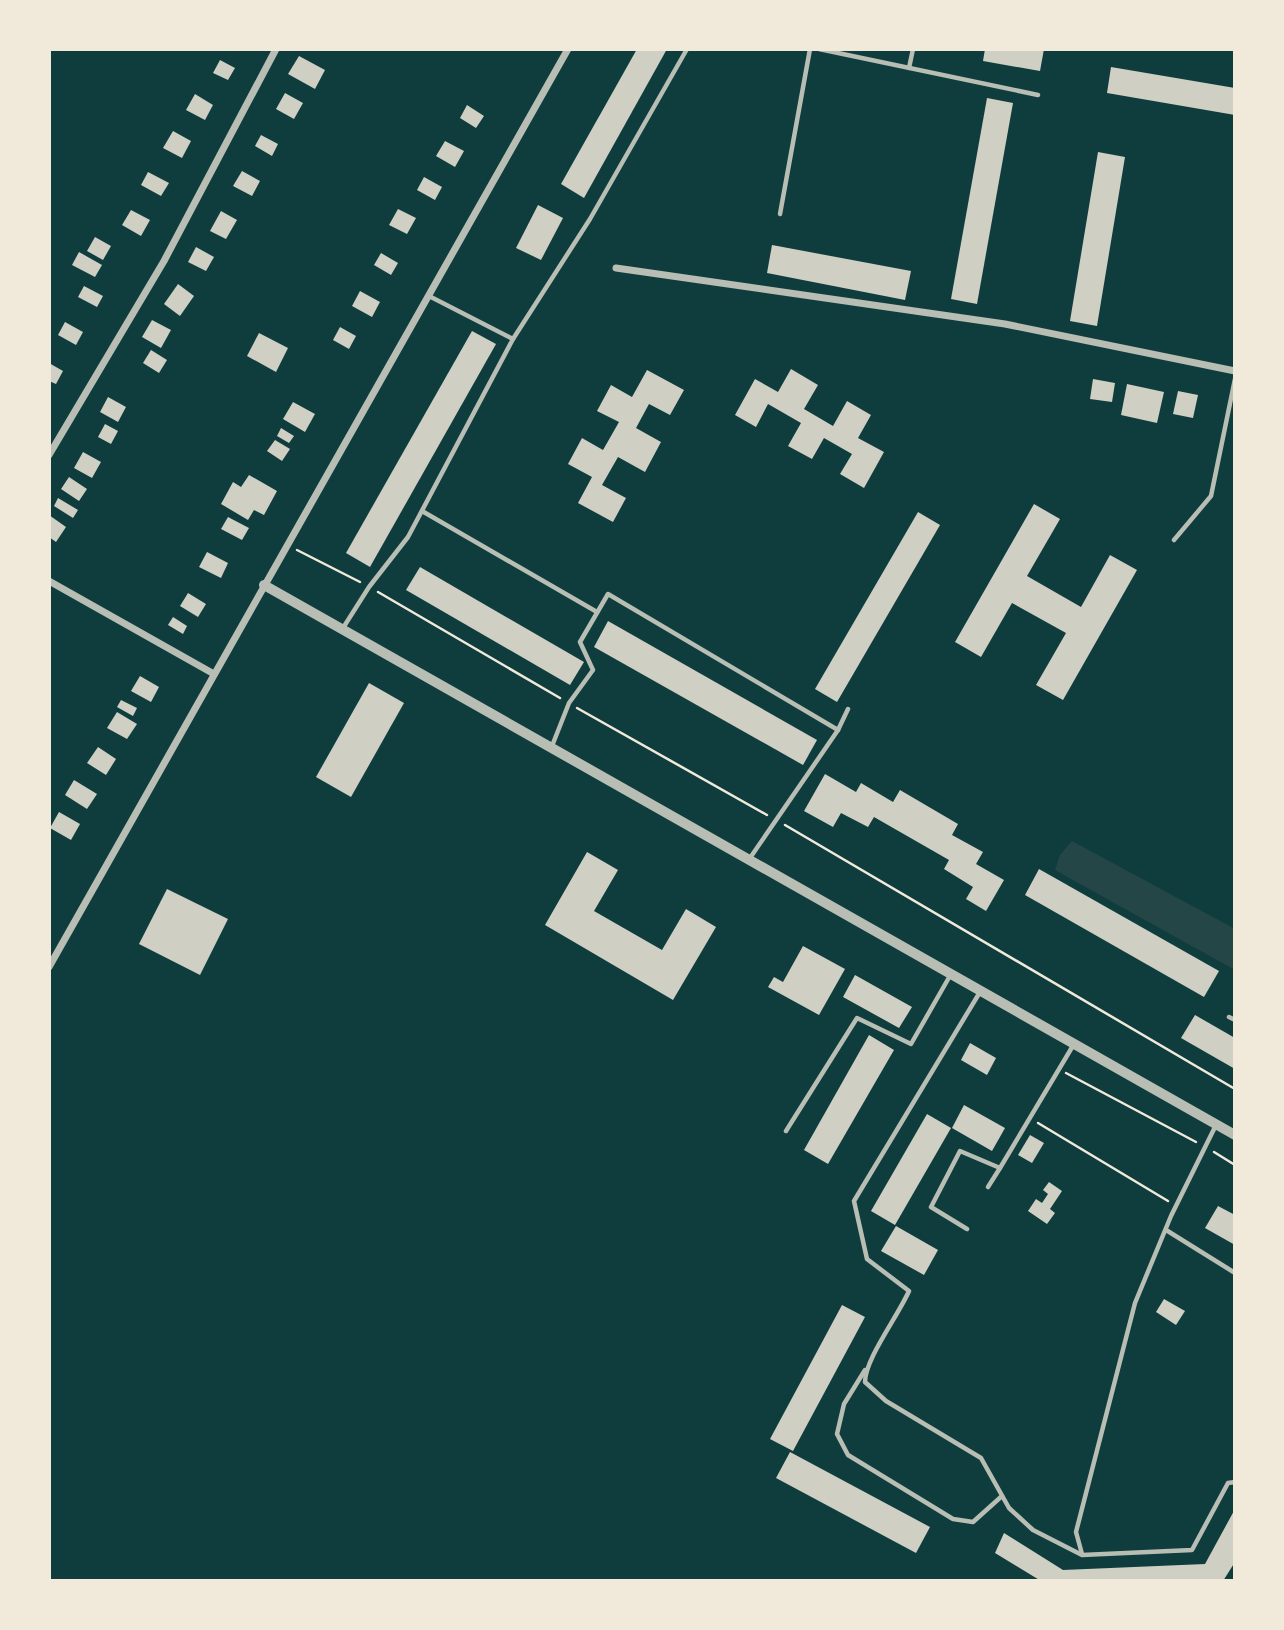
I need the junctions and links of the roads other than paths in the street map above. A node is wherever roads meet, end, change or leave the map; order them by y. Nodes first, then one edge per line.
1 (276, 49) edge
2 (568, 49) edge
3 (687, 49) edge
4 (810, 49) edge
5 (819, 49) edge
6 (913, 49) edge
7 (909, 68) junction
8 (1038, 95) dead end
9 (780, 214) dead end
10 (616, 268) dead end
11 (428, 296) junction
12 (513, 339) junction
13 (1235, 371) edge
14 (1235, 379) edge
15 (49, 455) edge
16 (422, 511) junction
17 (1174, 540) dead end
18 (49, 580) edge
19 (264, 585) junction
20 (597, 612) junction
21 (343, 629) junction
22 (214, 674) junction
23 (848, 709) dead end
24 (838, 730) junction
25 (551, 748) junction
26 (749, 860) junction
27 (49, 967) edge
28 (951, 974) junction
29 (980, 991) junction
30 (1229, 1017) dead end
31 (1235, 1020) edge
32 (1074, 1044) junction
33 (1216, 1124) junction
34 (786, 1131) dead end
35 (1235, 1135) edge
36 (1000, 1168) junction
37 (988, 1187) dead end
38 (967, 1229) dead end
39 (1166, 1230) junction
40 (1235, 1273) edge
41 (865, 1370) junction
42 (1235, 1482) edge
43 (1002, 1496) junction
44 (1082, 1555) junction

1 - 15 street
2 - 11 street
3 - 12 lane
4 - 9 lane
5 - 7 lane
6 - 7 lane
7 - 8 lane
10 - 13 street
11 - 12 lane
11 - 19 street
12 - 16 lane
14 - 17 lane
16 - 20 lane
16 - 21 lane
18 - 22 street
19 - 21 street
19 - 22 street
20 - 24 lane
20 - 25 lane
21 - 25 street
22 - 27 street
23 - 24 lane
24 - 26 lane
25 - 26 street
26 - 28 street
28 - 29 street
28 - 34 lane
29 - 32 street
29 - 41 lane
30 - 31 lane
32 - 33 street
32 - 36 lane
33 - 35 street
33 - 39 lane
36 - 37 lane
36 - 38 lane
39 - 40 lane
39 - 44 lane
41 - 43 lane
41 - 43 lane
42 - 44 lane
43 - 44 lane

